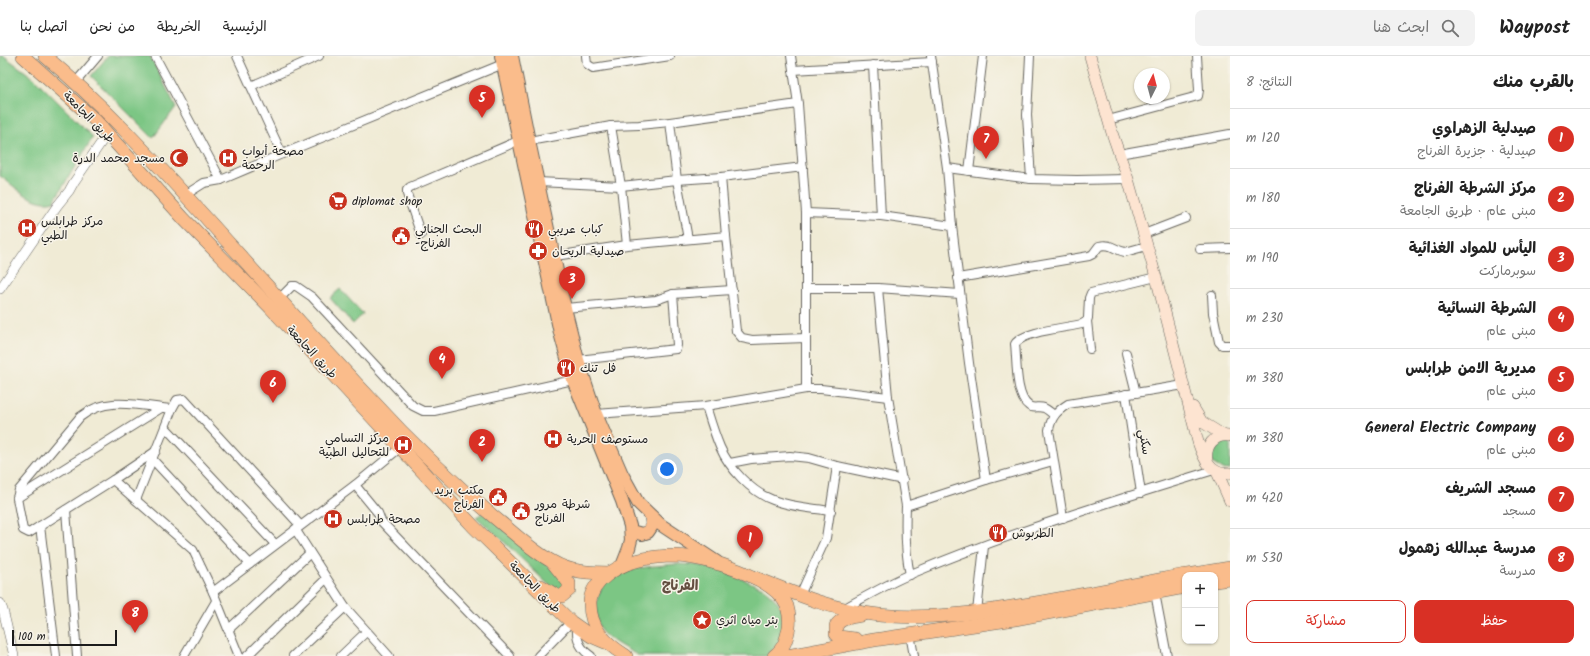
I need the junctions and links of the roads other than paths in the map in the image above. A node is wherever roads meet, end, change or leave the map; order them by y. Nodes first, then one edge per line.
1 (23, 56) edge
2 (45, 56) edge
3 (98, 56) edge
4 (155, 56) edge
5 (237, 56) edge
6 (319, 56) edge
7 (512, 56) edge
8 (586, 56) edge
9 (670, 56) edge
10 (791, 56) edge
11 (983, 56) edge
12 (1030, 56) edge
13 (1090, 56) edge
14 (1197, 56) edge
15 (932, 59) edge
16 (502, 60) edge
17 (873, 65) junction
18 (793, 70) junction
19 (75, 82) junction
20 (251, 86) junction
21 (798, 104) junction
22 (1108, 120) junction
23 (670, 122) junction
24 (611, 126) junction
25 (108, 134) junction
26 (1230, 134) edge
27 (524, 141) junction
28 (282, 154) junction
29 (1119, 154) junction
30 (803, 167) junction
31 (947, 168) junction
32 (969, 171) junction
33 (721, 177) junction
34 (1031, 179) junction
35 (1128, 179) junction
36 (221, 180) junction
37 (676, 180) junction
38 (538, 182) junction
39 (621, 186) junction
40 (185, 195) junction
41 (806, 213) junction
42 (881, 216) junction
43 (1186, 218) dead end
44 (952, 226) junction
45 (421, 234) dead end
46 (1144, 234) junction
47 (726, 236) junction
48 (688, 239) junction
49 (627, 245) junction
50 (1147, 246) junction
51 (1230, 248) edge
52 (1200, 249) dead end
53 (555, 256) junction
54 (1156, 277) junction
55 (958, 278) junction
56 (806, 288) junction
57 (878, 288) junction
58 (0, 289) edge
59 (732, 290) junction
60 (673, 294) junction
61 (960, 294) junction
62 (1212, 295) dead end
63 (279, 299) junction
64 (565, 308) junction
65 (1087, 321) junction
66 (806, 338) junction
67 (1230, 345) edge
68 (1090, 349) dead end
69 (1126, 353) dead end
70 (578, 360) junction
71 (573, 380) junction
72 (806, 389) junction
73 (1185, 390) junction
74 (1136, 392) junction
75 (1126, 394) junction
76 (888, 397) junction
77 (706, 406) junction
78 (161, 408) junction
79 (172, 409) junction
80 (596, 414) junction
81 (1054, 415) junction
82 (166, 428) junction
83 (1227, 434) edge
84 (401, 447) junction
85 (156, 451) junction
86 (153, 460) junction
87 (1207, 460) junction
88 (1053, 461) junction
89 (730, 463) junction
90 (837, 466) junction
91 (1216, 471) junction
92 (1230, 473) edge
93 (113, 480) junction
94 (902, 480) junction
95 (986, 480) junction
96 (354, 485) junction
97 (1141, 493) junction
98 (17, 498) junction
99 (136, 500) junction
100 (1230, 501) edge
101 (906, 506) junction
102 (66, 510) junction
103 (831, 511) junction
104 (651, 516) junction
105 (1063, 518) junction
106 (40, 526) junction
107 (298, 527) junction
108 (631, 531) junction
109 (275, 544) junction
110 (984, 546) junction
111 (310, 553) junction
112 (551, 562) junction
113 (720, 563) junction
114 (250, 564) junction
115 (622, 566) junction
116 (1230, 568) edge
117 (1205, 572) edge
118 (610, 573) junction
119 (910, 574) junction
120 (524, 576) junction
121 (1182, 576) edge
122 (753, 577) junction
123 (326, 579) junction
124 (1230, 579) edge
125 (1218, 581) edge
126 (1182, 588) edge
127 (212, 592) junction
128 (1155, 593) junction
129 (800, 595) junction
130 (216, 601) junction
131 (0, 603) edge
132 (345, 607) junction
133 (843, 609) junction
134 (977, 612) junction
135 (870, 614) junction
136 (574, 624) junction
137 (228, 630) junction
138 (366, 632) junction
139 (910, 634) junction
140 (874, 640) junction
141 (605, 642) junction
142 (14, 656) edge
143 (56, 656) edge
144 (78, 656) edge
145 (184, 656) edge
146 (239, 656) edge
147 (247, 656) edge
148 (293, 656) edge
149 (341, 656) edge
150 (389, 656) edge
151 (510, 656) edge
152 (538, 656) edge
153 (591, 656) edge
154 (626, 656) edge
155 (774, 656) edge
156 (787, 656) edge
157 (914, 656) edge
158 (1167, 656) edge

1 - 25 highway, طريق الجامعة
2 - 19 highway, طريق الجامعة
3 - 19 street
4 - 36 street
5 - 20 street
6 - 20 street
7 - 27 main road
8 - 9 street
10 - 18 street
11 - 32 street
12 - 34 street
13 - 22 main road
14 - 22 street
15 - 17 street
15 - 31 street
16 - 27 main road
16 - 28 street
17 - 18 street
17 - 42 street
18 - 21 street
19 - 40 highway, طريق الجامعة
20 - 28 street
21 - 23 street
21 - 30 street
22 - 29 main road
23 - 24 street
23 - 37 street
24 - 27 street
24 - 39 street
25 - 58 street
25 - 84 highway, طريق الجامعة
26 - 29 street
27 - 38 main road
27 - 45 street
27 - 71 main road
28 - 36 street
29 - 35 main road
30 - 33 street
30 - 41 street
31 - 32 street
31 - 44 street
32 - 34 street
33 - 37 street
33 - 47 street
34 - 35 street
35 - 46 main road
36 - 40 street
37 - 39 street
37 - 48 street
38 - 39 street
38 - 53 main road
39 - 49 street
40 - 63 highway, طريق الجامعة
41 - 42 street
41 - 56 street
42 - 44 street
43 - 46 street
44 - 55 street
46 - 50 main road
47 - 48 street
47 - 59 street
48 - 49 street
49 - 53 street
50 - 54 main road
50 - 55 street
51 - 52 street
53 - 64 main road
54 - 65 street
54 - 73 main road
55 - 61 street
56 - 57 street
56 - 66 street
57 - 61 street
57 - 76 street
59 - 60 street
59 - 66 street
60 - 64 street
60 - 70 street
61 - 95 street
62 - 67 street
63 - 71 street
63 - 112 highway, طريق الجامعة
64 - 70 main road
65 - 68 street
65 - 81 street
66 - 72 street
69 - 74 street
70 - 80 main road
71 - 108 main road
72 - 76 street
72 - 77 street
73 - 74 street
73 - 83 main road
73 - 87 main road
74 - 75 street
75 - 81 street
75 - 97 street, سكني
76 - 94 street
77 - 80 street
77 - 89 street
78 - 79 street
78 - 98 street
78 - 98 street
79 - 82 street
79 - 107 street
80 - 104 main road
81 - 88 street
82 - 85 street
82 - 109 street
83 - 87 main road
84 - 96 street
84 - 120 highway, طريق الجامعة
85 - 86 street
85 - 93 street
86 - 99 street
86 - 114 street
87 - 91 main road
88 - 95 street
88 - 105 street
89 - 90 street
89 - 103 street
90 - 94 street
90 - 103 street
91 - 92 main road
91 - 97 street
91 - 100 main road
93 - 99 street
93 - 102 street
94 - 101 street
95 - 101 street
96 - 107 street
96 - 151 street
97 - 105 street
98 - 106 street
99 - 127 street
101 - 119 street
102 - 106 street
102 - 144 street
103 - 129 street
104 - 108 main road
104 - 113 main road
105 - 110 street
106 - 143 street
107 - 109 street
107 - 111 street
108 - 115 main road
109 - 114 street
110 - 119 street
110 - 134 street
111 - 123 street
111 - 137 street
112 - 118 highway, طريق الجامعة
112 - 120 highway
113 - 115 highway
113 - 122 highway
114 - 127 street
115 - 118 highway
116 - 117 highway
118 - 141 highway
119 - 133 street
120 - 136 highway, طريق الجامعة
121 - 134 highway
122 - 129 highway
122 - 155 highway
123 - 132 street
123 - 147 street
124 - 125 highway
126 - 128 highway
127 - 130 street
128 - 139 highway
128 - 158 street
129 - 133 highway
130 - 137 street
130 - 145 street
131 - 142 street
132 - 138 street
132 - 148 street
133 - 135 highway
134 - 135 highway
135 - 140 highway
136 - 141 highway, طريق الجامعة
136 - 152 street
136 - 153 street
137 - 146 street
138 - 149 street
138 - 150 street
139 - 140 highway
139 - 157 street
140 - 156 highway
141 - 154 highway

